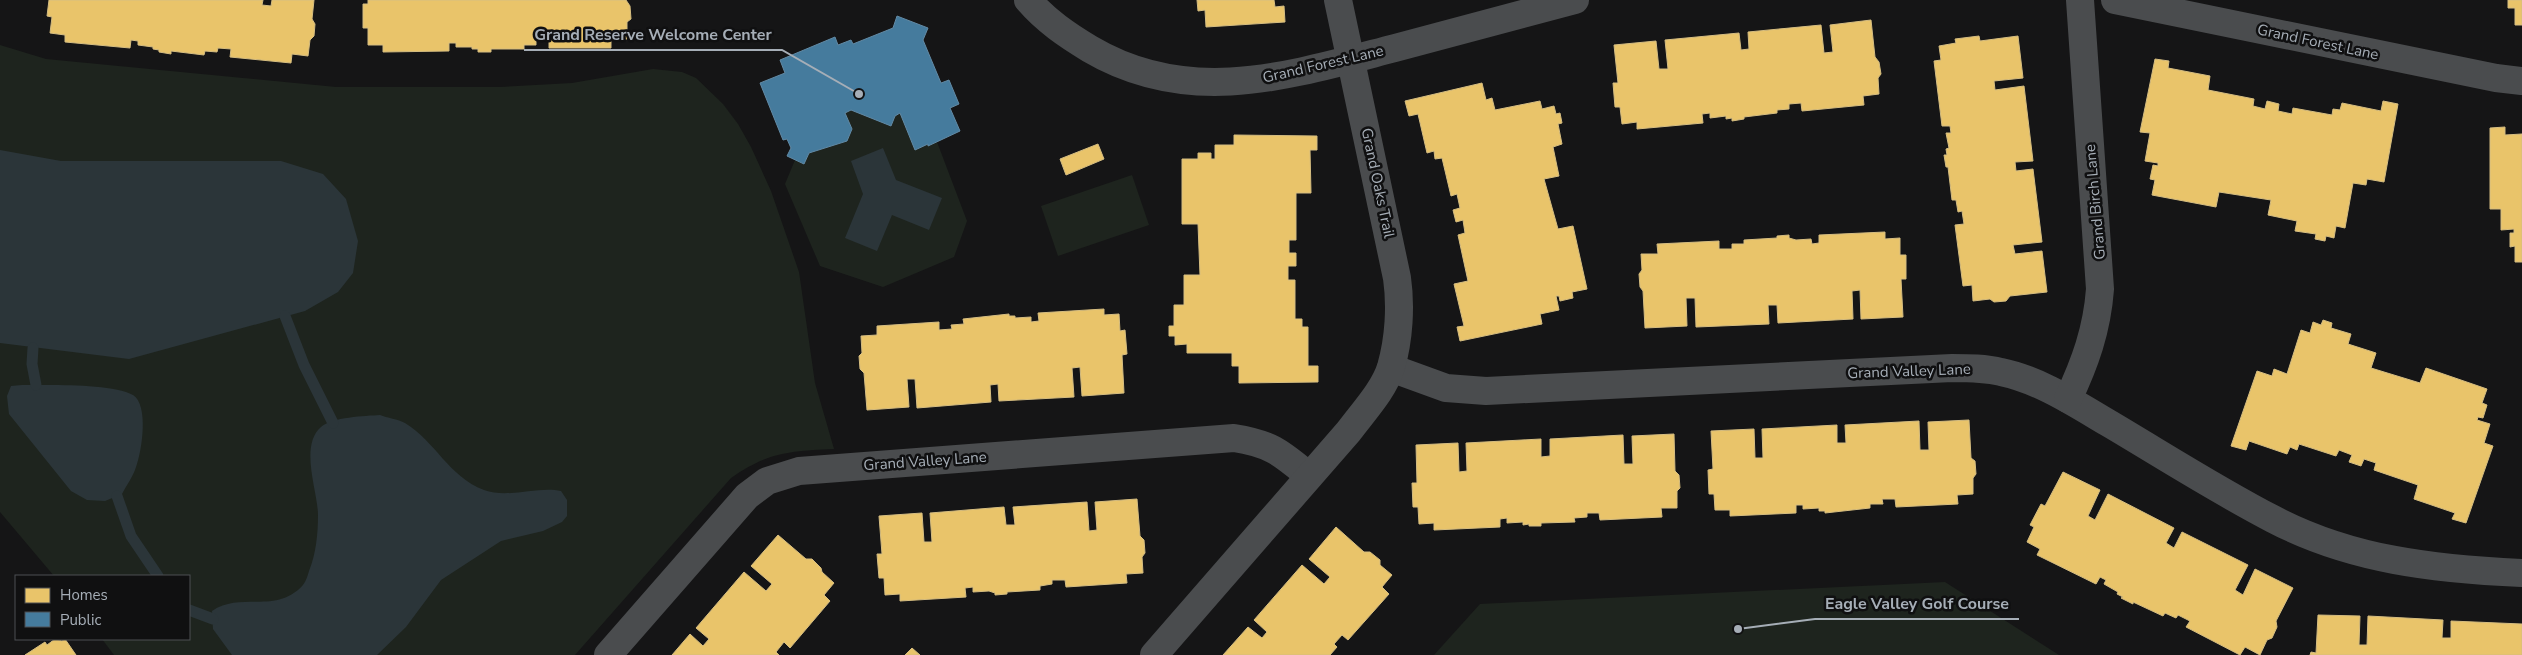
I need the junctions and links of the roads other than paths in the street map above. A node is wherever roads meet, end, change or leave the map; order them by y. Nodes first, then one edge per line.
1 (1028, 0) edge
2 (1338, 0) edge
3 (1575, 0) edge
4 (2080, 0) edge
5 (2115, 0) edge
6 (1352, 59) junction
7 (2522, 81) edge
8 (1391, 368) junction
9 (2068, 399) junction
10 (1309, 476) junction
11 (2522, 573) edge
12 (608, 655) edge
13 (1154, 655) edge

1 - 6 street, Grand Forest Lane
2 - 6 street, Grand Oaks Trail
3 - 6 street, Grand Forest Lane
4 - 9 street, Grand Birch Lane
5 - 7 street, Grand Forest Lane
6 - 8 street, Grand Oaks Trail
8 - 9 street, Grand Valley Lane
8 - 10 street
9 - 11 street, Grand Valley Lane
10 - 12 street, Grand Valley Lane
10 - 13 street

